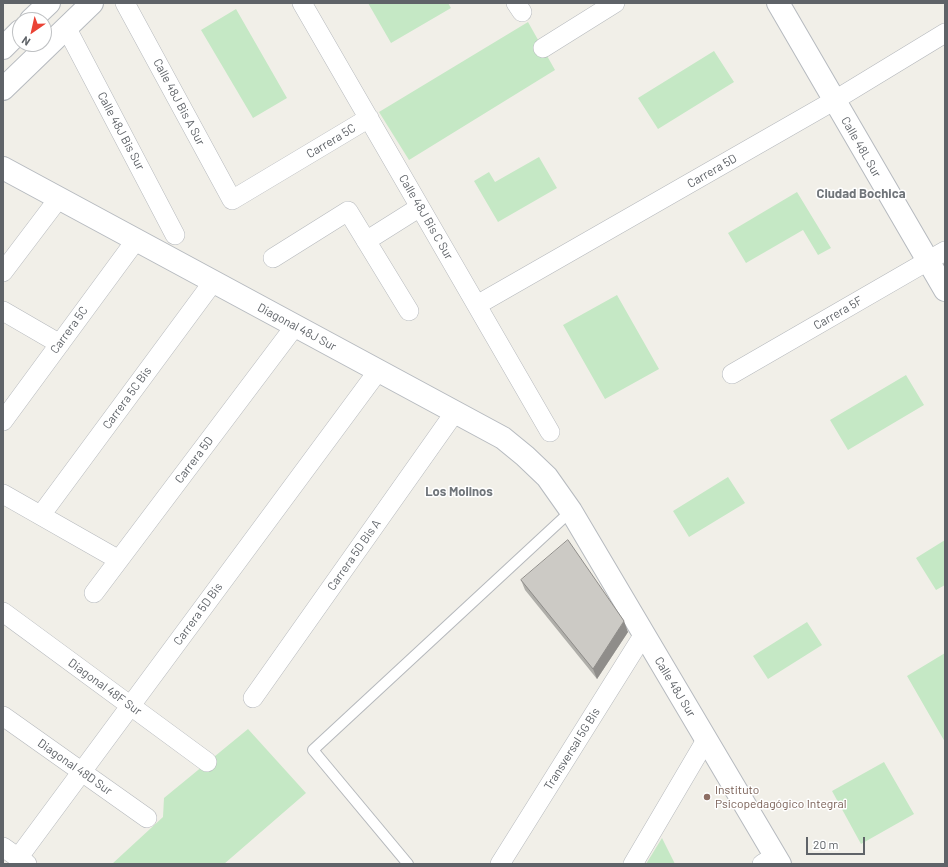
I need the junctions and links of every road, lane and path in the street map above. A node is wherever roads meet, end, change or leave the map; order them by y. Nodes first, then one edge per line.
1 (49, 3) edge
2 (92, 3) edge
3 (125, 3) edge
4 (302, 3) edge
5 (615, 3) edge
6 (778, 3) edge
7 (40, 12) edge
8 (66, 27) junction
9 (945, 33) edge
10 (12, 39) edge
11 (3, 48) edge
12 (543, 48) dead end
13 (3, 89) edge
14 (834, 100) junction
15 (369, 118) junction
16 (3, 168) edge
17 (58, 198) junction
18 (232, 200) joint
19 (420, 208) junction
20 (175, 235) dead end
21 (136, 240) junction
22 (366, 241) junction
23 (936, 256) edge
24 (273, 258) dead end
25 (3, 272) edge
26 (213, 282) junction
27 (945, 290) edge
28 (477, 306) junction
29 (3, 311) edge
30 (409, 311) dead end
31 (295, 326) junction
32 (60, 344) junction
33 (378, 371) junction
34 (732, 374) dead end
35 (455, 412) junction
36 (3, 421) edge
37 (550, 432) dead end
38 (3, 494) edge
39 (571, 511) junction
40 (40, 515) junction
41 (119, 560) junction
42 (94, 593) dead end
43 (3, 612) edge
44 (644, 634) junction
45 (253, 698) dead end
46 (130, 706) junction
47 (3, 716) edge
48 (706, 740) junction
49 (207, 762) dead end
50 (81, 772) junction
51 (147, 818) dead end
52 (16, 856) edge
53 (772, 861) edge
54 (408, 864) edge
55 (500, 864) edge
56 (633, 864) edge

1 - 7 street
2 - 8 street
3 - 18 street, Calle 48J Bis A Sur
4 - 15 street, Calle 48J Bis C Sur
5 - 12 street
6 - 14 street, Calle 48L Sur
8 - 13 street
8 - 20 street, Calle 48J Bis Sur
9 - 14 street, Carrera 5D
10 - 11 street
14 - 23 street, Calle 48L Sur
14 - 28 street, Carrera 5D
15 - 18 street, Carrera 5C
15 - 19 street, Calle 48J Bis C Sur
16 - 17 street, Diagonal 48J Sur
17 - 21 street, Diagonal 48J Sur
17 - 25 street
19 - 22 street
19 - 28 street, Calle 48J Bis C Sur
21 - 26 street, Diagonal 48J Sur
21 - 32 street, Carrera 5C
22 - 24 street
22 - 30 street
23 - 27 street, Calle 48L Sur
23 - 34 street, Carrera 5F
26 - 31 street, Diagonal 48J Sur
26 - 40 street, Carrera 5C Bis
28 - 37 street, Calle 48J Bis C Sur
29 - 32 street
31 - 33 street, Diagonal 48J Sur
31 - 41 street, Carrera 5D
32 - 36 street, Carrera 5C
33 - 35 street, Diagonal 48J Sur
33 - 46 street, Carrera 5D Bis
35 - 39 street, Diagonal 48J Sur
35 - 45 street, Carrera 5D Bis A
38 - 40 street
39 - 44 street, Calle 48J Sur
39 - 54 lane
40 - 41 street
41 - 42 street, Carrera 5D
43 - 46 street, Diagonal 48F Sur
44 - 48 street, Calle 48J Sur
44 - 55 street, Transversal 5G Bis
46 - 49 street, Diagonal 48F Sur
46 - 50 street, Carrera 5D Bis
47 - 50 street, Diagonal 48D Sur
48 - 53 street, Calle 48J Sur
48 - 56 street
50 - 51 street, Diagonal 48D Sur
50 - 52 street, Carrera 5D Bis

